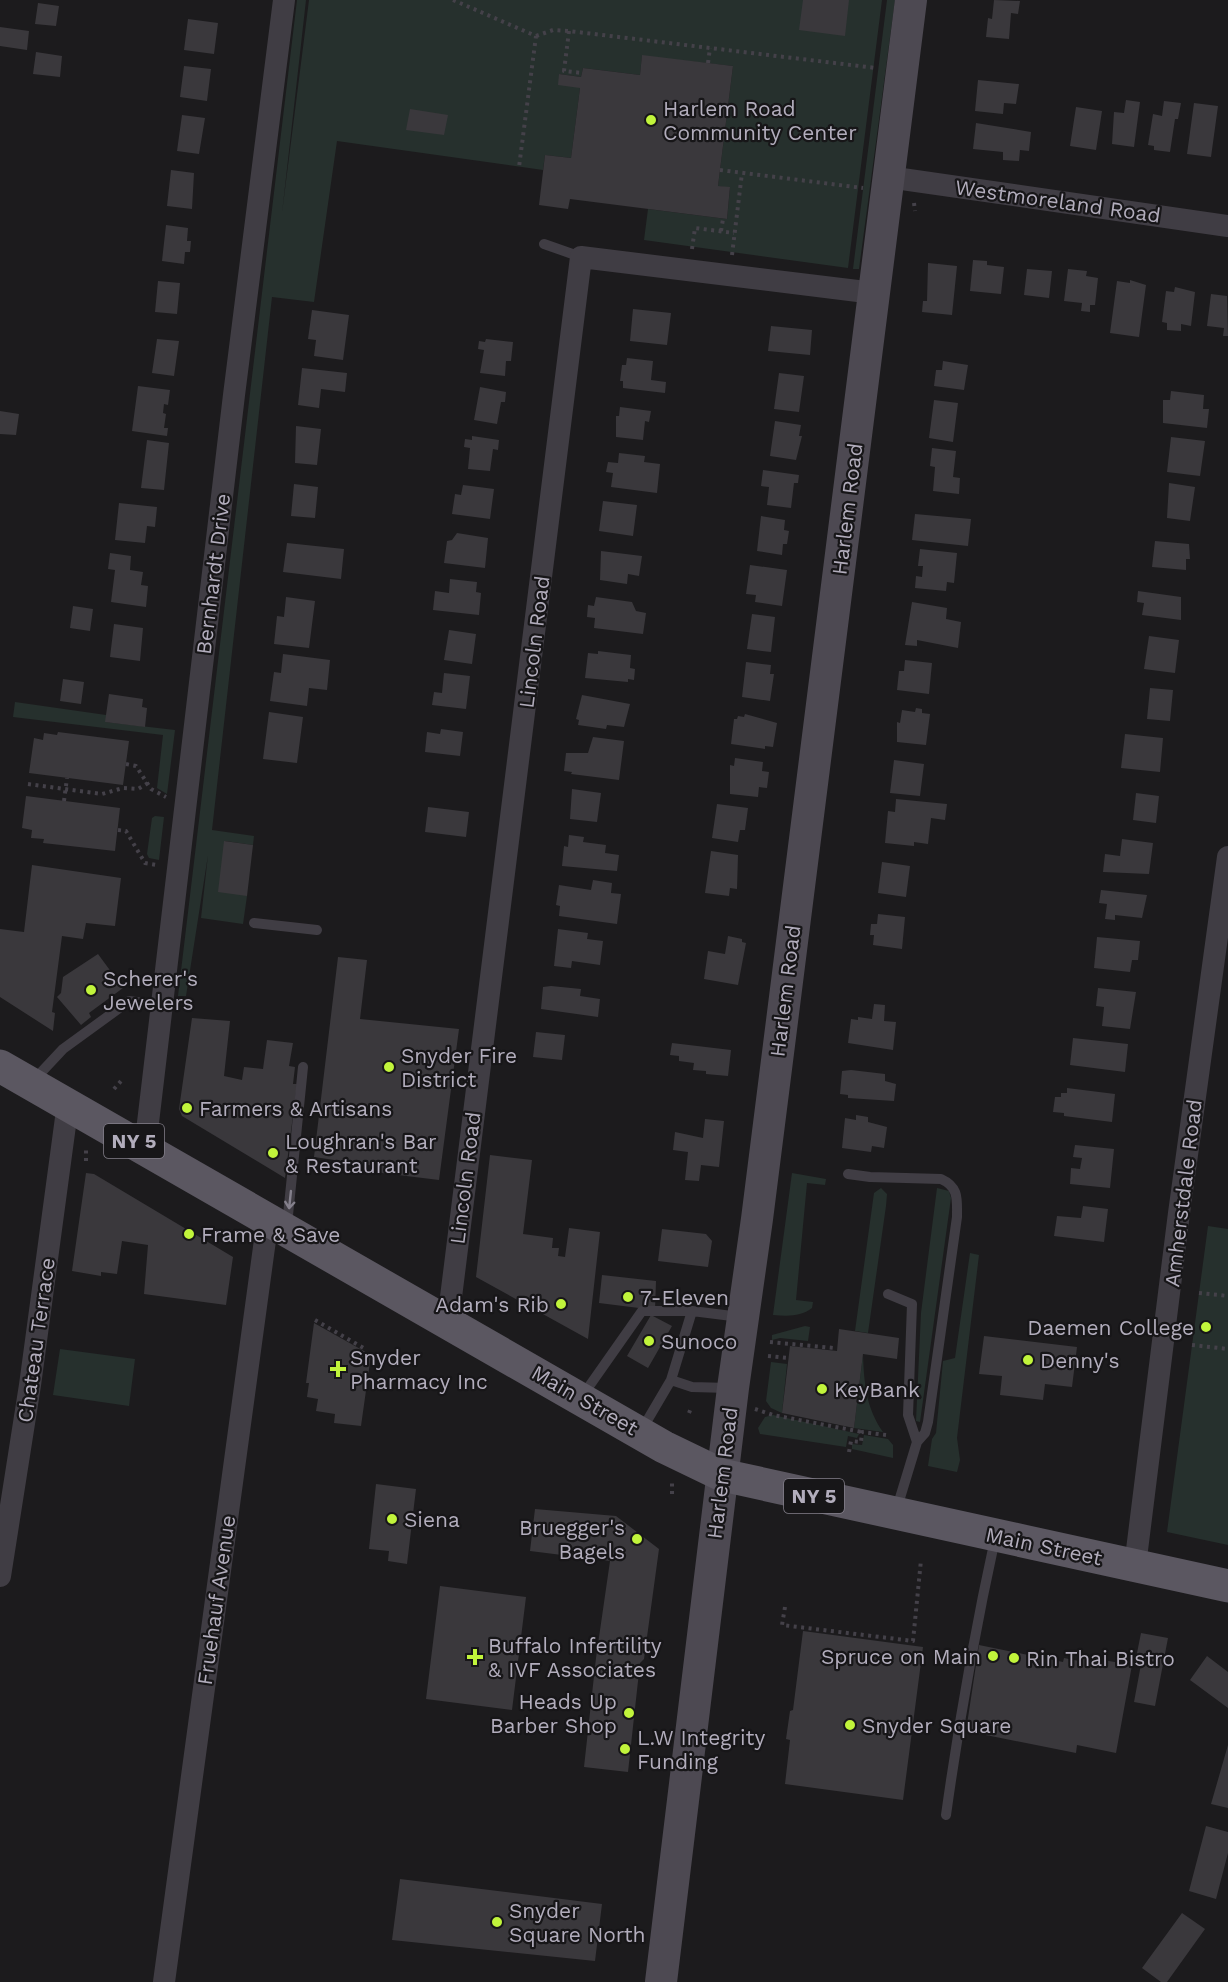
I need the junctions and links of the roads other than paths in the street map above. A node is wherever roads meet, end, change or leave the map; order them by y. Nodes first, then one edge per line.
1 (284, 0) edge
2 (911, 0) edge
3 (879, 183) junction
4 (1228, 226) edge
5 (544, 244) dead end
6 (581, 257) junction
7 (874, 293) junction
8 (1228, 857) edge
9 (254, 922) dead end
10 (317, 930) dead end
11 (160, 1005) junction
12 (0, 1066) edge
13 (303, 1068) dead end
14 (31, 1083) junction
15 (68, 1103) junction
16 (145, 1148) junction
17 (848, 1174) dead end
18 (277, 1223) junction
19 (888, 1294) dead end
20 (692, 1311) junction
21 (742, 1317) junction
22 (448, 1321) junction
23 (671, 1380) junction
24 (733, 1388) junction
25 (580, 1398) junction
26 (641, 1433) junction
27 (917, 1442) junction
28 (722, 1475) junction
29 (896, 1514) junction
30 (996, 1536) junction
31 (1135, 1566) junction
32 (0, 1576) edge
33 (1228, 1586) edge
34 (946, 1815) dead end
35 (164, 1982) edge
36 (661, 1982) edge

1 - 11 street, Bernhardt Drive
2 - 3 main road, Harlem Road
3 - 4 street, Westmoreland Road
3 - 7 main road, Harlem Road
5 - 6 lane
6 - 7 street
6 - 22 street, Lincoln Road
7 - 21 main road, Harlem Road
8 - 31 street, Amherstdale Road
9 - 10 lane
11 - 14 lane
11 - 16 street, Bernhardt Drive
12 - 14 main road, Main Street / NY 5
13 -> 18 lane
14 - 15 main road, Main Street / NY 5
15 - 16 main road, Main Street / NY 5
15 - 32 street, Chateau Terrace
16 - 18 main road, Main Street / NY 5
17 - 27 lane
18 - 22 main road, Main Street / NY 5
18 - 35 street, Fruehauf Avenue
19 - 27 lane
20 - 21 lane
20 - 23 lane
20 - 25 lane
21 - 24 main road, Harlem Road
22 - 25 main road, Main Street / NY 5
23 - 24 lane
23 - 26 lane
24 - 28 main road, Harlem Road
25 - 26 main road, Main Street / NY 5
26 - 28 main road, Main Street / NY 5
27 - 29 lane
28 - 29 main road, Main Street / NY 5
28 - 36 main road, Harlem Road
29 - 30 main road, Main Street / NY 5
30 - 31 main road, Main Street / NY 5
30 - 34 lane
31 - 33 main road, Main Street / NY 5

